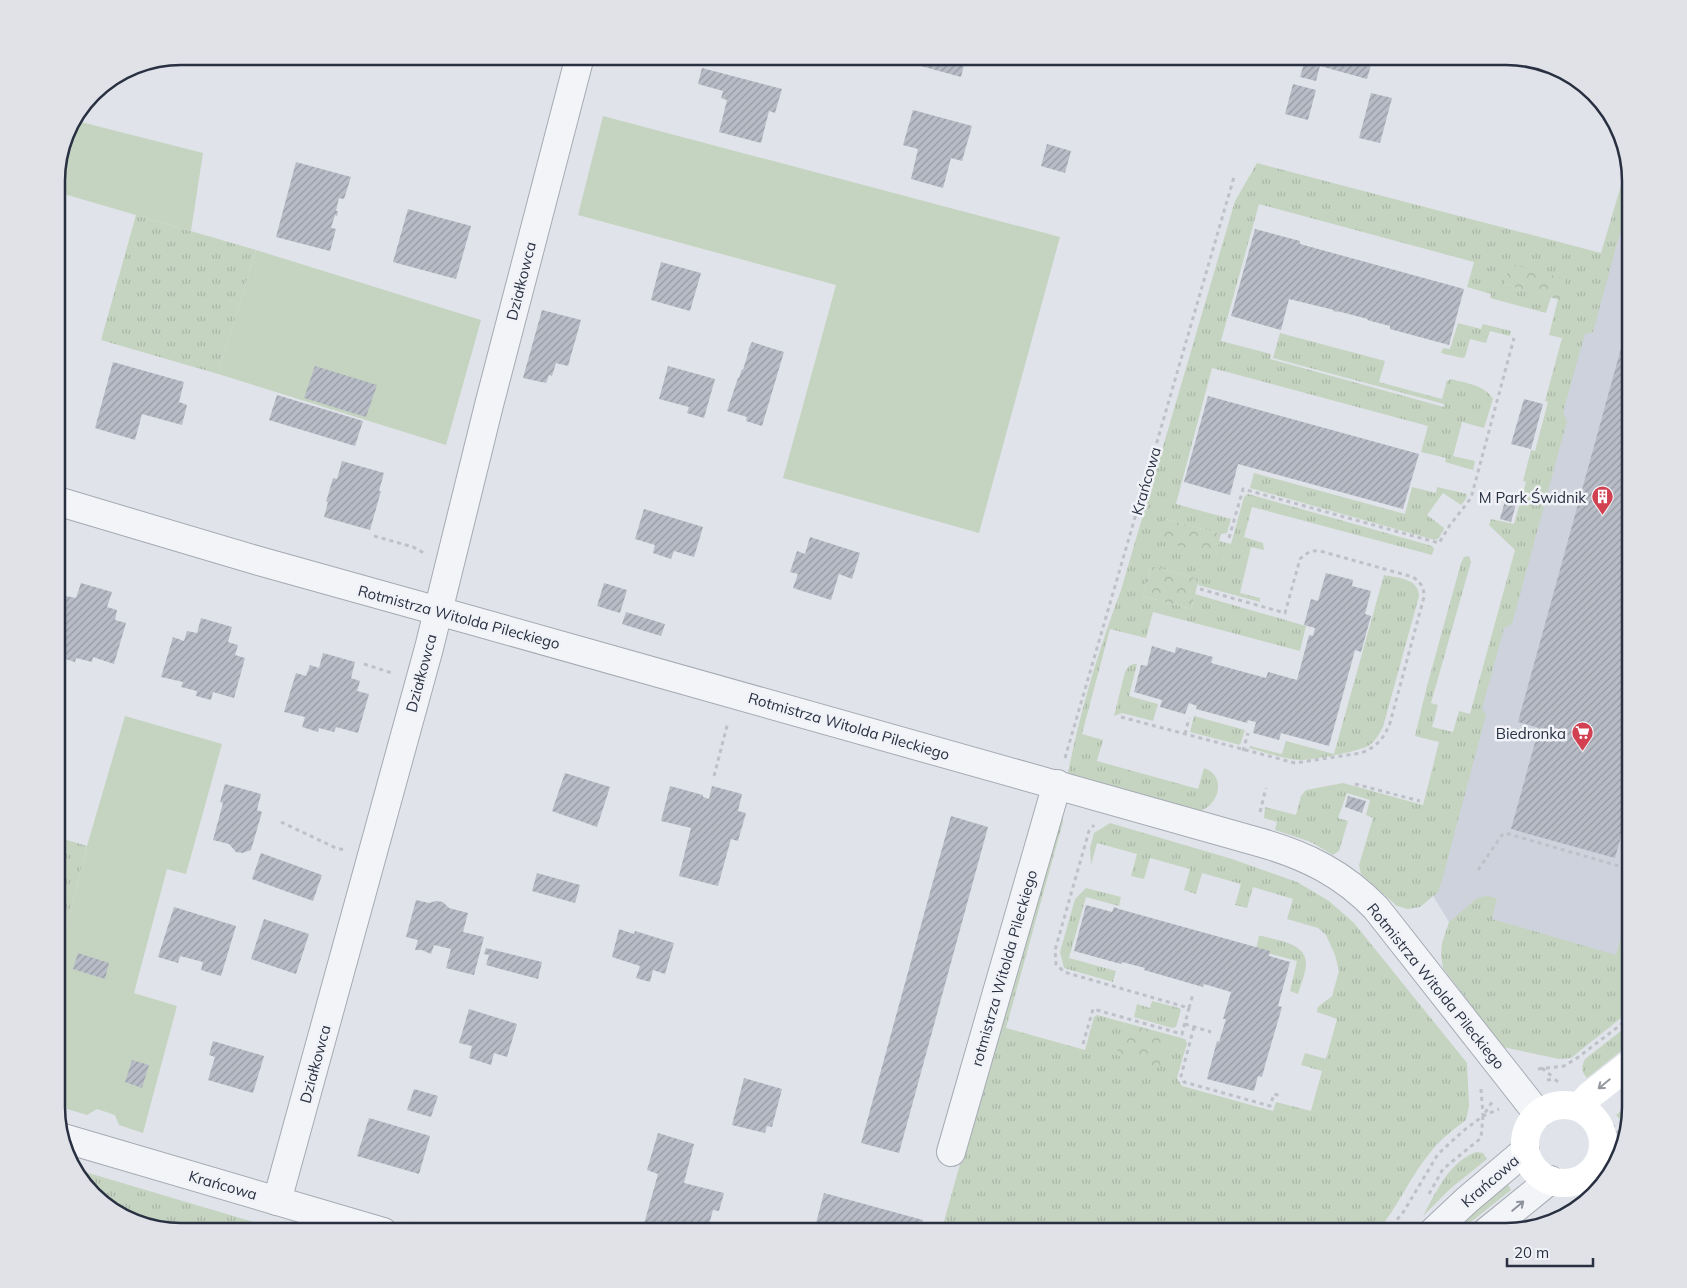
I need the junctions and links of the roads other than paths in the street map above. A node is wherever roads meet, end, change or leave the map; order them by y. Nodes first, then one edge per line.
1 (578, 65) edge
2 (65, 504) edge
3 (437, 611) junction
4 (1057, 784) junction
5 (1622, 1070) edge
6 (1580, 1106) junction
7 (1538, 1114) junction
8 (70, 1140) edge
9 (1614, 1146) edge
10 (1526, 1151) junction
11 (950, 1152) dead end
12 (1550, 1180) junction
13 (1592, 1183) edge
14 (277, 1201) junction
15 (353, 1223) edge
16 (1443, 1223) edge
17 (1497, 1223) edge

1 - 3 street, Działkowca
2 - 3 street, Rotmistrza Witolda Pileckiego
3 - 4 street, Rotmistrza Witolda Pileckiego
3 - 14 street, Działkowca
4 - 7 street, Rotmistrza Witolda Pileckiego
4 - 11 street, rotmistrza Witolda Pileckiego
5 -> 6 street
6 - 7 street
6 - 9 street
7 - 10 street
8 - 14 street, Krańcowa
9 - 13 street
10 - 12 street
10 - 16 street, Krańcowa
12 - 13 street
17 -> 12 street
14 - 15 street, Krańcowa

